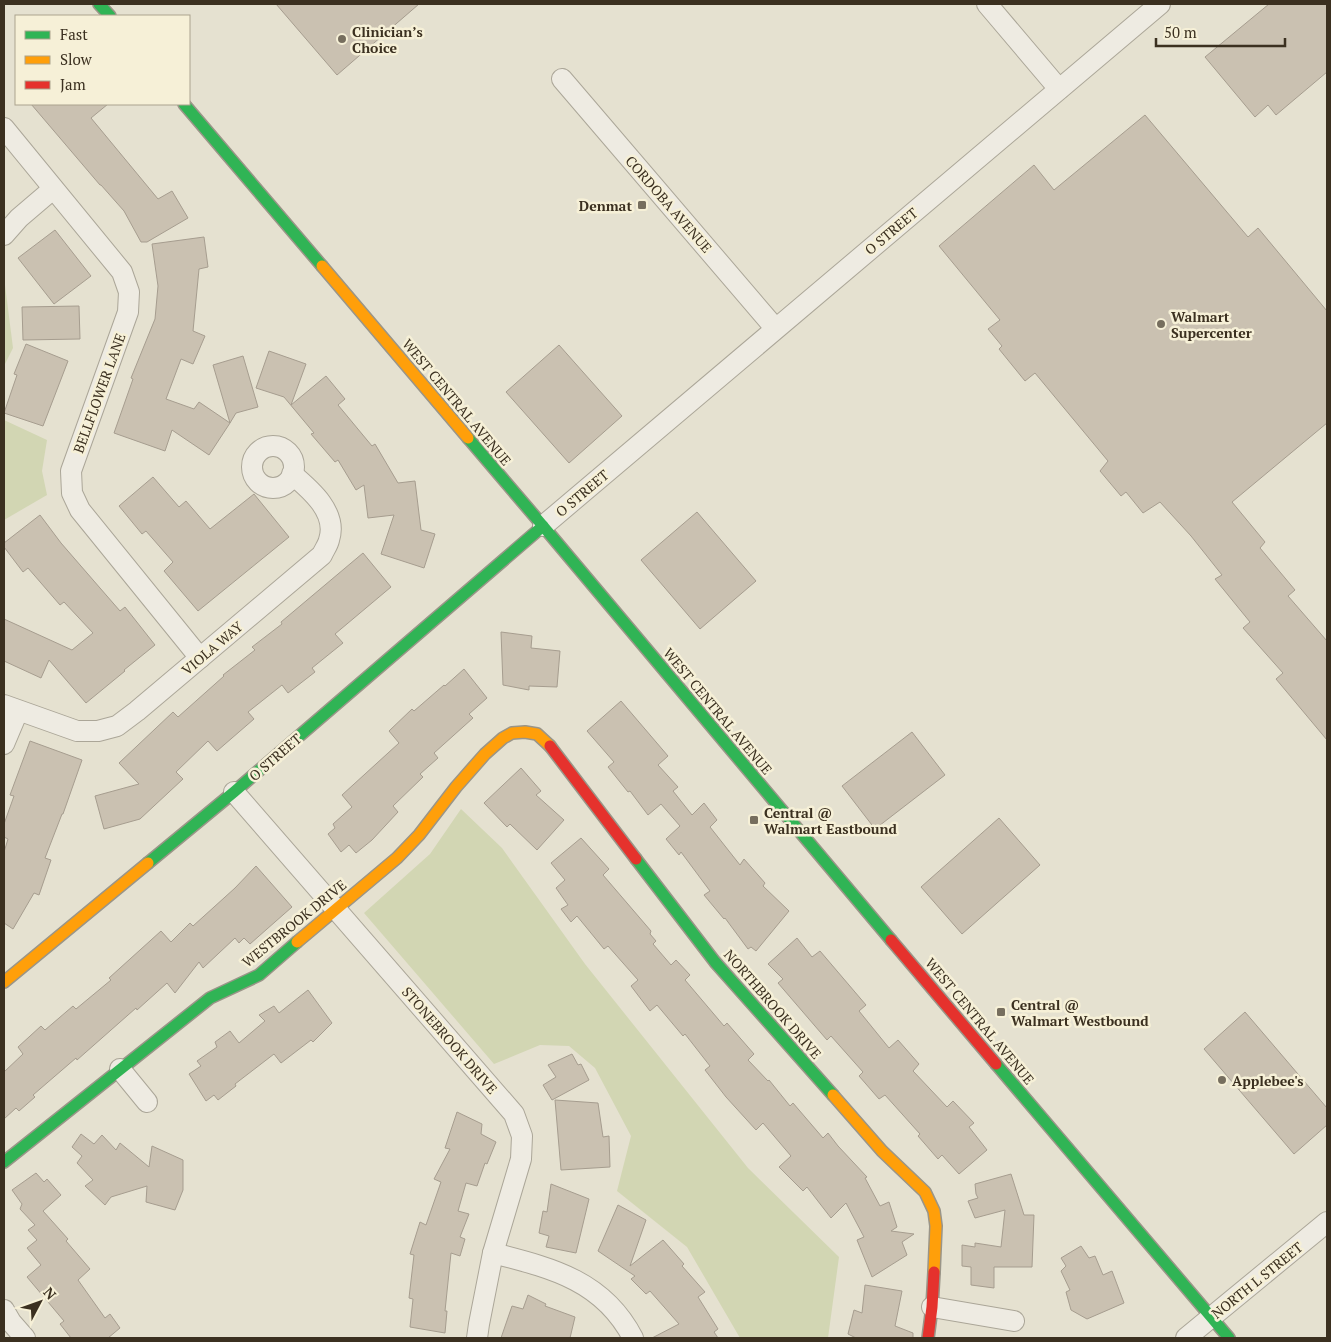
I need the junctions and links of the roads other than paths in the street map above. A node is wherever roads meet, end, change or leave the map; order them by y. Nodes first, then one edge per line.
1 (99, 4) edge
2 (988, 4) edge
3 (1160, 4) edge
4 (109, 15) edge
5 (562, 80) dead end
6 (1059, 89) junction
7 (185, 105) edge
8 (4, 128) edge
9 (53, 189) junction
10 (4, 235) edge
11 (775, 328) junction
12 (292, 474) dead end
13 (543, 526) junction
14 (200, 658) junction
15 (11, 708) edge
16 (537, 734) joint
17 (4, 744) edge
18 (234, 792) junction
19 (335, 909) junction
20 (4, 982) edge
21 (120, 1069) junction
22 (147, 1102) dead end
23 (4, 1162) edge
24 (1327, 1222) edge
25 (493, 1253) junction
26 (932, 1307) junction
27 (4, 1310) edge
28 (1211, 1317) junction
29 (1014, 1320) dead end
30 (25, 1338) edge
31 (477, 1338) edge
32 (633, 1338) edge
33 (928, 1338) edge
34 (1186, 1338) edge
35 (1230, 1338) edge

1 - 4 street
2 - 6 street
3 - 6 street, O STREET
5 - 11 street, CORDOBA AVENUE
6 - 11 street, O STREET
7 - 13 street, WEST CENTRAL AVENUE
8 - 9 street, BELLFLOWER LANE
9 - 10 street
9 - 14 street, BELLFLOWER LANE
11 - 13 street, O STREET
12 - 14 street, VIOLA WAY
13 - 18 street, O STREET
13 - 28 street, WEST CENTRAL AVENUE
14 - 15 street, VIOLA WAY
15 - 17 street
16 - 19 street, WESTBROOK DRIVE
16 - 26 street, NORTHBROOK DRIVE
18 - 19 street, STONEBROOK DRIVE
18 - 20 street, O STREET
19 - 21 street, WESTBROOK DRIVE
19 - 25 street, STONEBROOK DRIVE
21 - 22 street
21 - 23 street, WESTBROOK DRIVE
24 - 28 street, NORTH L STREET
25 - 31 street, STONEBROOK DRIVE
25 - 32 street
26 - 29 street
26 - 33 street, NORTHBROOK DRIVE
27 - 30 street
28 - 34 street, NORTH L STREET
28 - 35 street, WEST CENTRAL AVENUE

